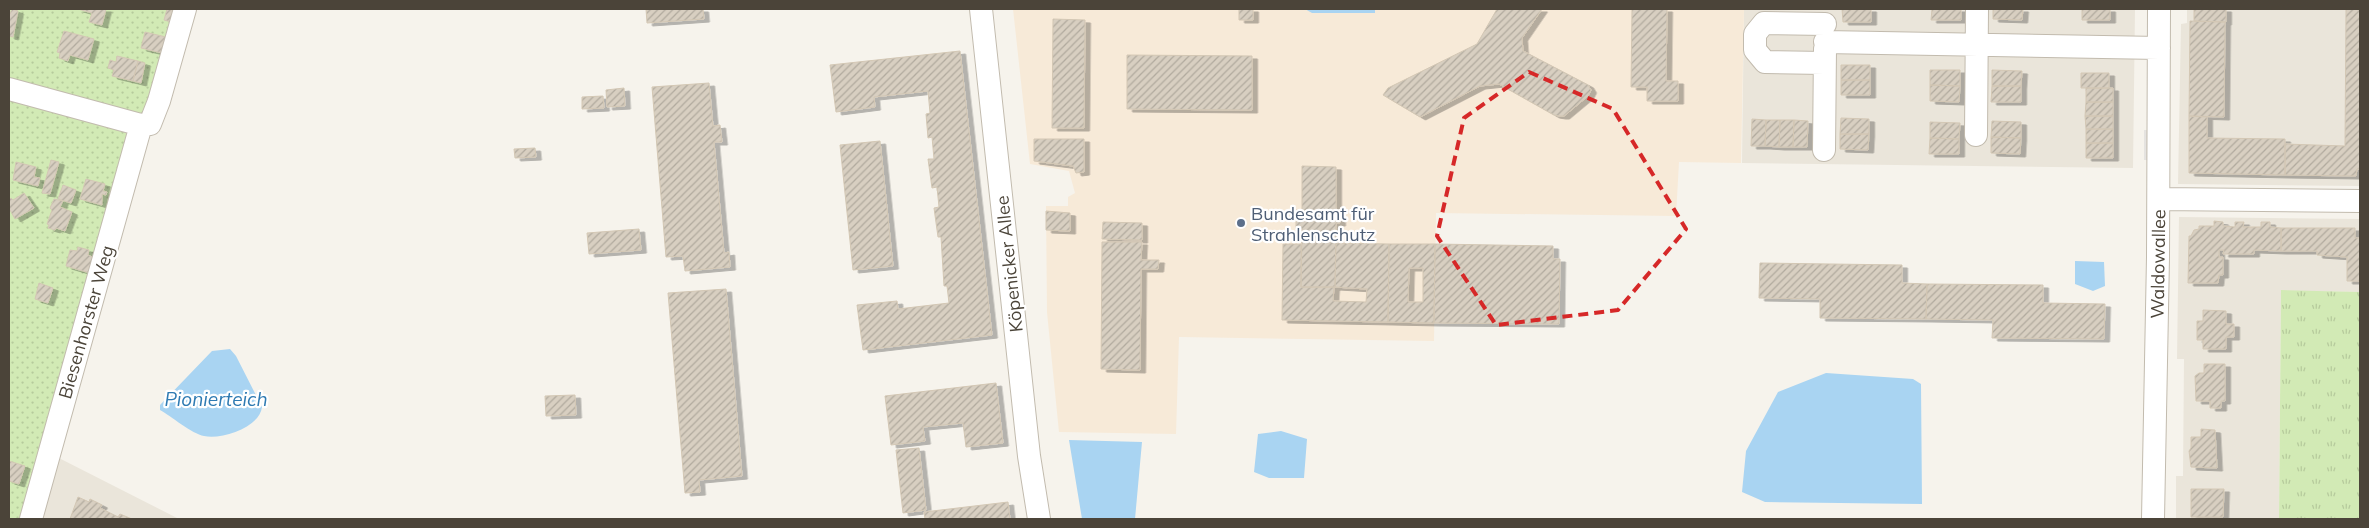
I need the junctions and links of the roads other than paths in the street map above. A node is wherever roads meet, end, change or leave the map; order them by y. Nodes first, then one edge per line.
1 (185, 9) edge
2 (981, 9) edge
3 (1977, 9) edge
4 (2159, 9) edge
5 (1825, 34) edge
6 (1977, 44) junction
7 (2159, 48) junction
8 (9, 89) edge
9 (145, 124) junction
10 (1976, 135) dead end
11 (1824, 150) dead end
12 (2159, 199) junction
13 (2360, 201) edge
14 (31, 519) edge
15 (1039, 519) edge
16 (2153, 519) edge

1 - 9 street, Biesenhorster Weg
2 - 15 street, Köpenicker Allee
3 - 6 street
4 - 7 street, Waldowallee
5 - 6 street
5 - 11 street
6 - 7 street
6 - 10 street
7 - 12 street, Waldowallee
8 - 9 street
9 - 14 street, Biesenhorster Weg
12 - 13 street
12 - 16 street, Waldowallee

